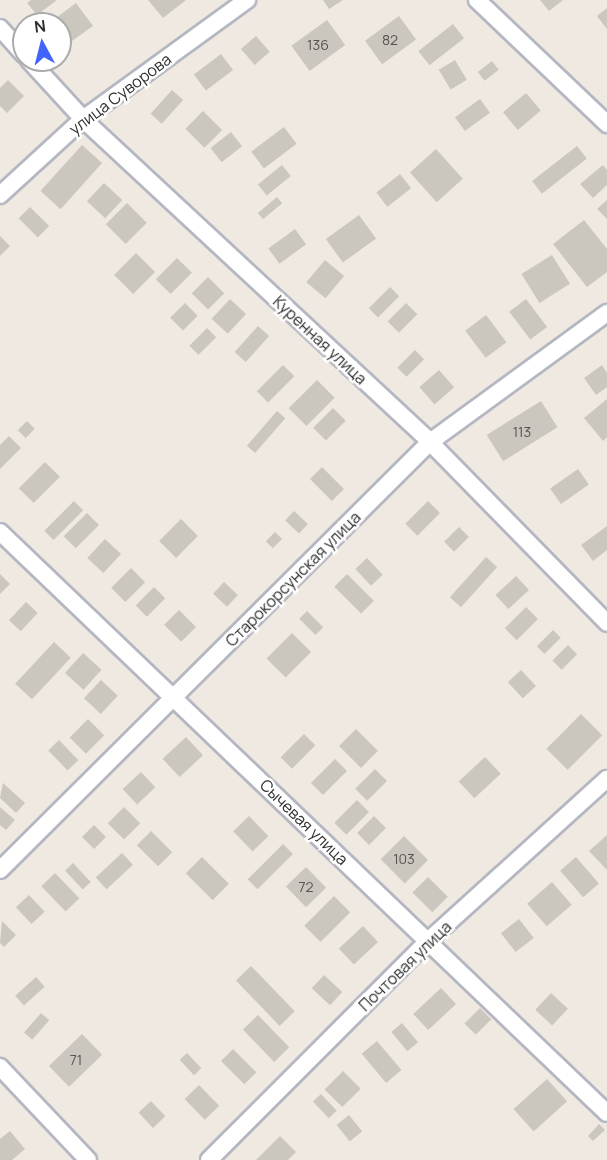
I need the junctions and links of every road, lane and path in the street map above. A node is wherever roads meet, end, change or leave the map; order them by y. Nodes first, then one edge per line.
1 (247, 0) edge
2 (477, 0) edge
3 (0, 28) edge
4 (12, 42) edge
5 (40, 72) edge
6 (83, 119) junction
7 (607, 124) edge
8 (0, 195) edge
9 (607, 313) edge
10 (430, 442) junction
11 (0, 532) edge
12 (607, 623) edge
13 (176, 697) junction
14 (607, 779) edge
15 (0, 870) edge
16 (427, 942) junction
17 (0, 1067) edge
18 (607, 1113) edge
19 (88, 1160) edge
20 (209, 1160) edge

1 - 6 street, улица Суворова
2 - 7 street
3 - 4 street
5 - 6 street, Куренная улица
6 - 8 street, улица Суворова
6 - 10 street, Куренная улица
9 - 10 street, Старокорсунская улица
10 - 12 street, Куренная улица
10 - 13 street, Старокорсунская улица
11 - 13 street, Сычевая улица
13 - 15 street, Старокорсунская улица
13 - 16 street, Сычевая улица
14 - 16 street, Почтовая улица
16 - 18 street, Сычевая улица
16 - 20 street, Почтовая улица
17 - 19 street

